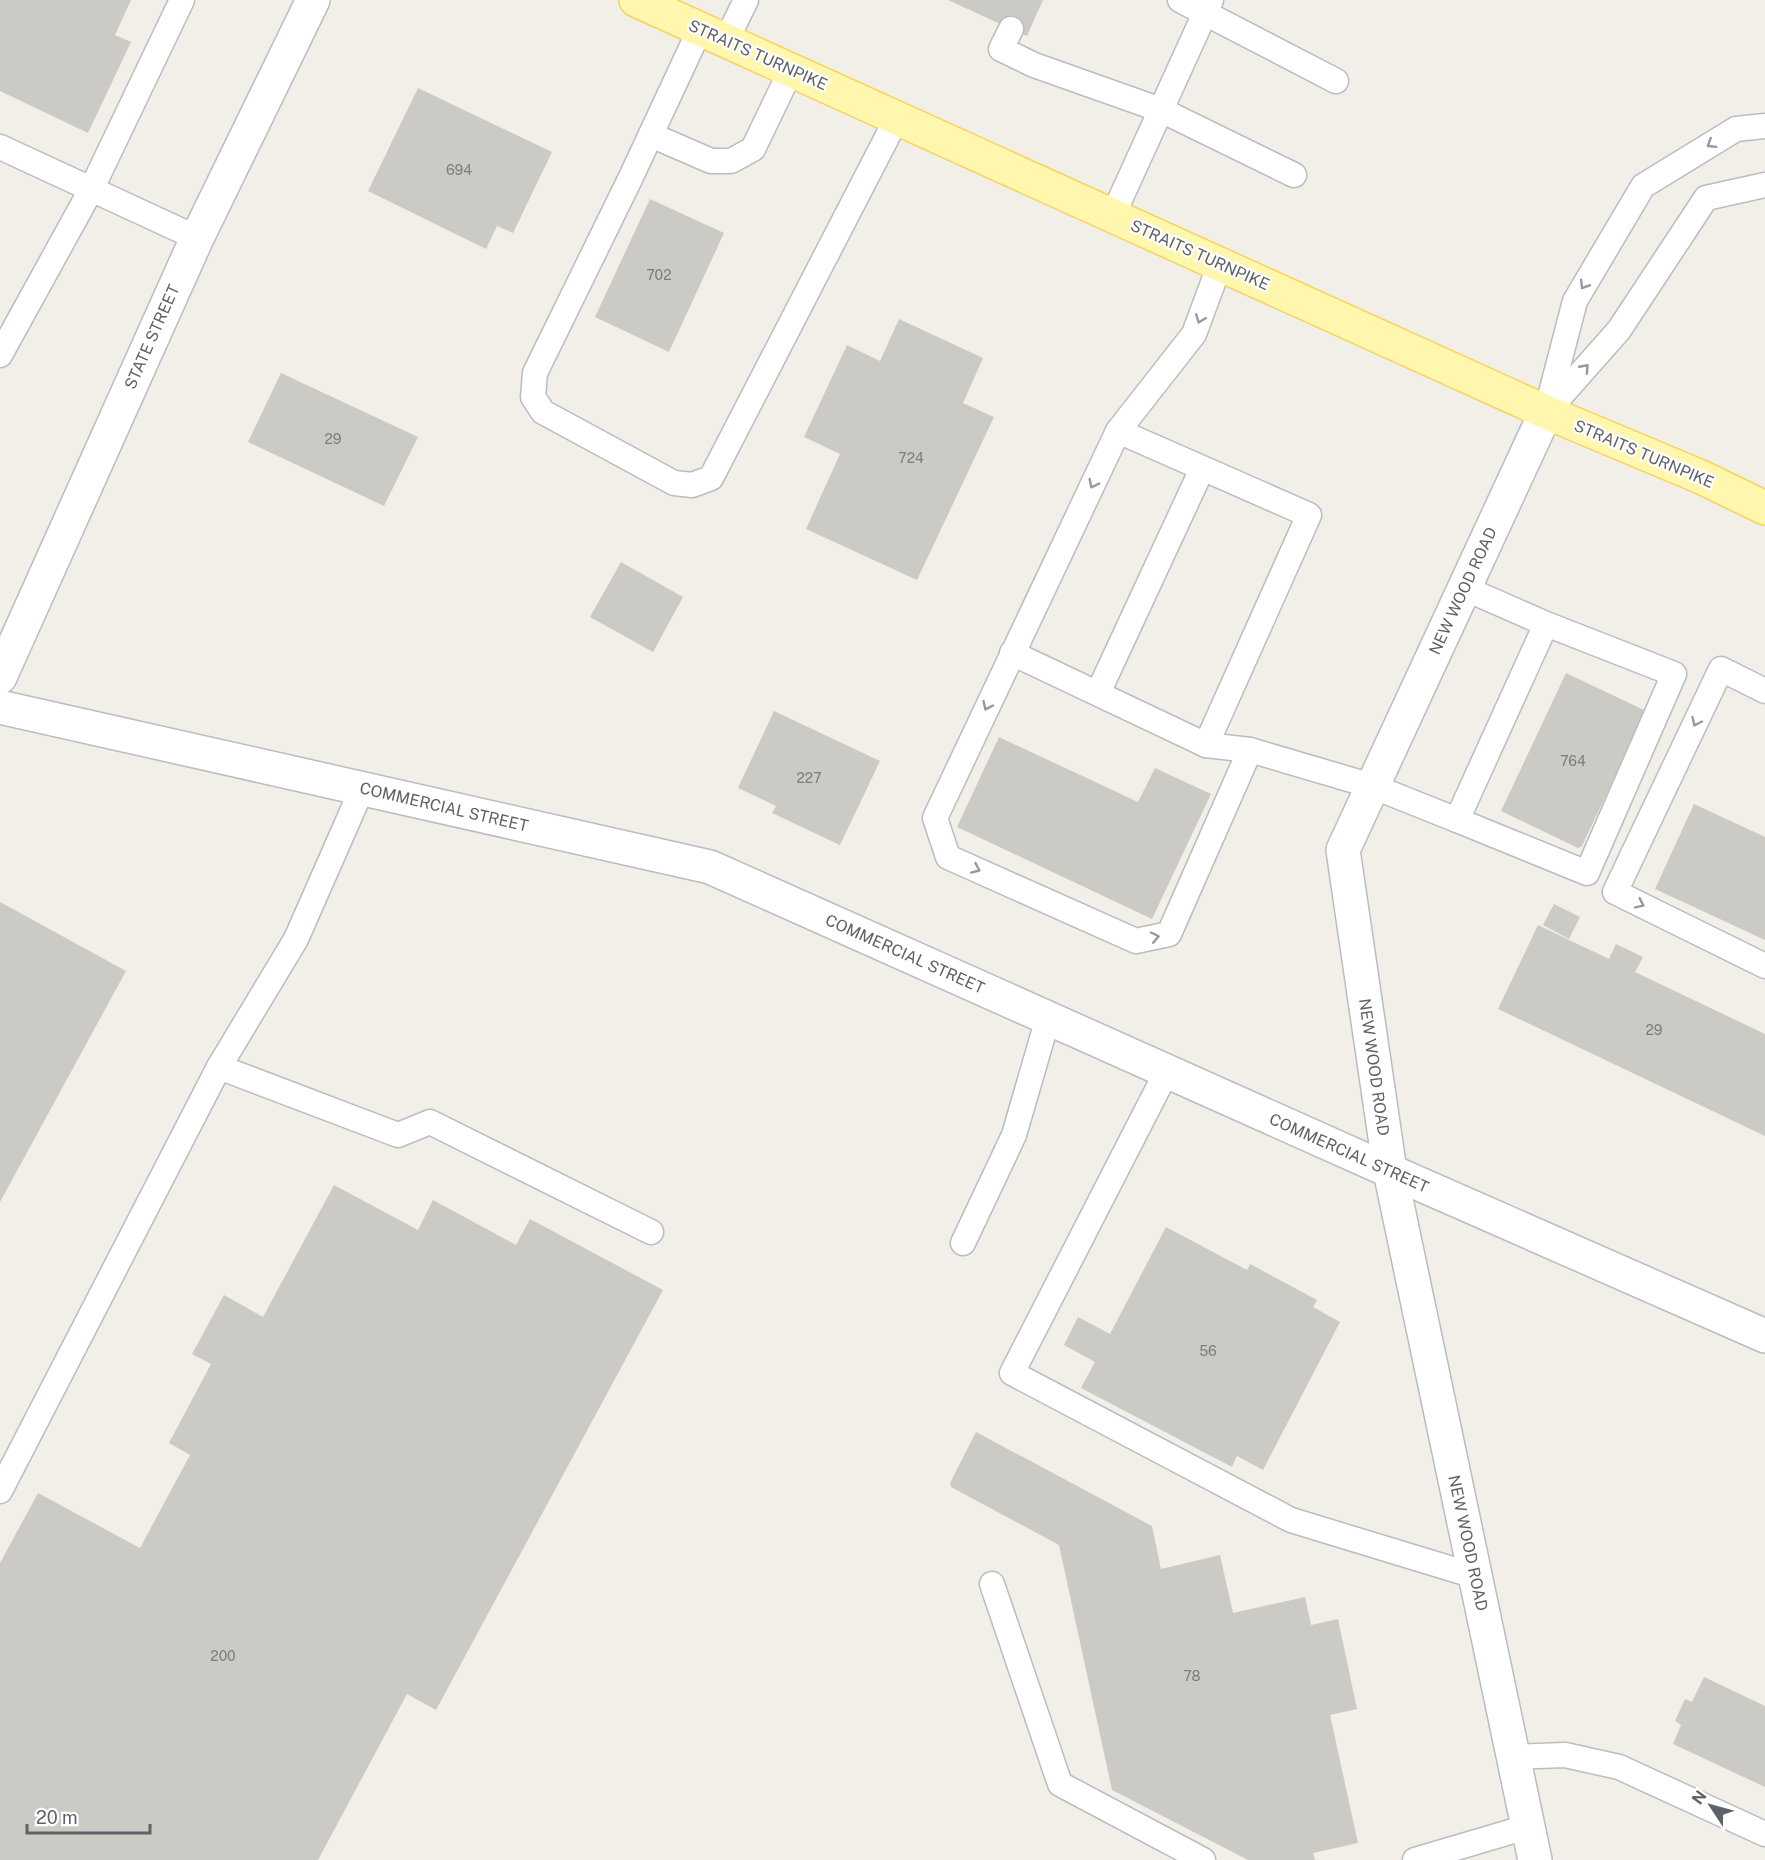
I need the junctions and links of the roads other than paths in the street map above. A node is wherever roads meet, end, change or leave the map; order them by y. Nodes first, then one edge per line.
1 (182, 0) edge
2 (313, 0) edge
3 (636, 0) edge
4 (746, 0) edge
5 (1180, 0) edge
6 (1208, 7) edge
7 (1011, 29) dead end
8 (713, 35) junction
9 (791, 70) junction
10 (1336, 81) dead end
11 (1161, 110) junction
12 (897, 118) junction
13 (1765, 126) edge
14 (651, 135) junction
15 (0, 147) edge
16 (1294, 175) dead end
17 (1765, 185) edge
18 (92, 188) junction
19 (1113, 215) junction
20 (197, 238) junction
21 (1220, 264) junction
22 (0, 355) edge
23 (1546, 412) junction
24 (1118, 432) junction
25 (1202, 468) junction
26 (1765, 508) edge
27 (1464, 588) junction
28 (1545, 624) junction
29 (1012, 653) junction
30 (0, 677) edge
31 (1765, 691) edge
32 (1098, 693) junction
33 (0, 707) edge
34 (1206, 746) junction
35 (1250, 750) junction
36 (1372, 786) junction
37 (362, 789) junction
38 (1457, 820) junction
39 (1765, 966) edge
40 (1048, 1018) junction
41 (219, 1067) junction
42 (1167, 1071) junction
43 (1390, 1171) junction
44 (651, 1232) dead end
45 (963, 1243) dead end
46 (1765, 1336) edge
47 (0, 1491) edge
48 (1475, 1576) junction
49 (992, 1584) dead end
50 (1513, 1757) junction
51 (1527, 1827) junction
52 (1765, 1834) edge
53 (1203, 1860) edge
54 (1415, 1860) edge
55 (1534, 1860) edge

1 - 18 lane
2 - 20 street, STATE STREET
3 - 8 main road, STRAITS TURNPIKE
4 - 8 lane
5 - 6 lane
6 - 10 lane
6 - 11 lane
7 - 11 lane
8 - 9 main road, STRAITS TURNPIKE
8 - 14 lane
9 - 12 main road, STRAITS TURNPIKE
9 - 14 lane
11 - 16 lane
11 - 19 lane
12 - 14 lane
12 - 19 main road, STRAITS TURNPIKE
13 -> 23 lane
15 - 18 lane
23 -> 17 lane
18 - 20 lane
18 - 22 lane
19 - 21 main road, STRAITS TURNPIKE
20 - 30 street, STATE STREET
21 - 23 main road, STRAITS TURNPIKE
21 -> 24 lane
23 - 26 main road, STRAITS TURNPIKE
23 - 27 street, NEW WOOD ROAD
24 - 25 lane
24 -> 29 lane
25 - 32 lane
25 - 34 lane
27 - 28 lane
27 - 36 street, NEW WOOD ROAD
28 - 38 lane
28 - 38 lane
29 - 32 lane
29 -> 35 lane
31 -> 39 lane
32 - 34 lane
33 - 37 street, COMMERCIAL STREET
34 - 35 lane
35 - 36 lane
36 - 38 lane
36 - 43 street, NEW WOOD ROAD
37 - 40 street, COMMERCIAL STREET
37 - 41 lane
40 - 42 street, COMMERCIAL STREET
40 - 45 lane
41 - 44 lane
41 - 47 lane
42 - 43 street, COMMERCIAL STREET
42 - 48 lane
43 - 46 street, COMMERCIAL STREET
43 - 48 street, NEW WOOD ROAD
48 - 50 street, NEW WOOD ROAD
49 - 53 lane
50 - 51 street, NEW WOOD ROAD
50 - 52 lane
51 - 54 lane
51 - 55 street, NEW WOOD ROAD

